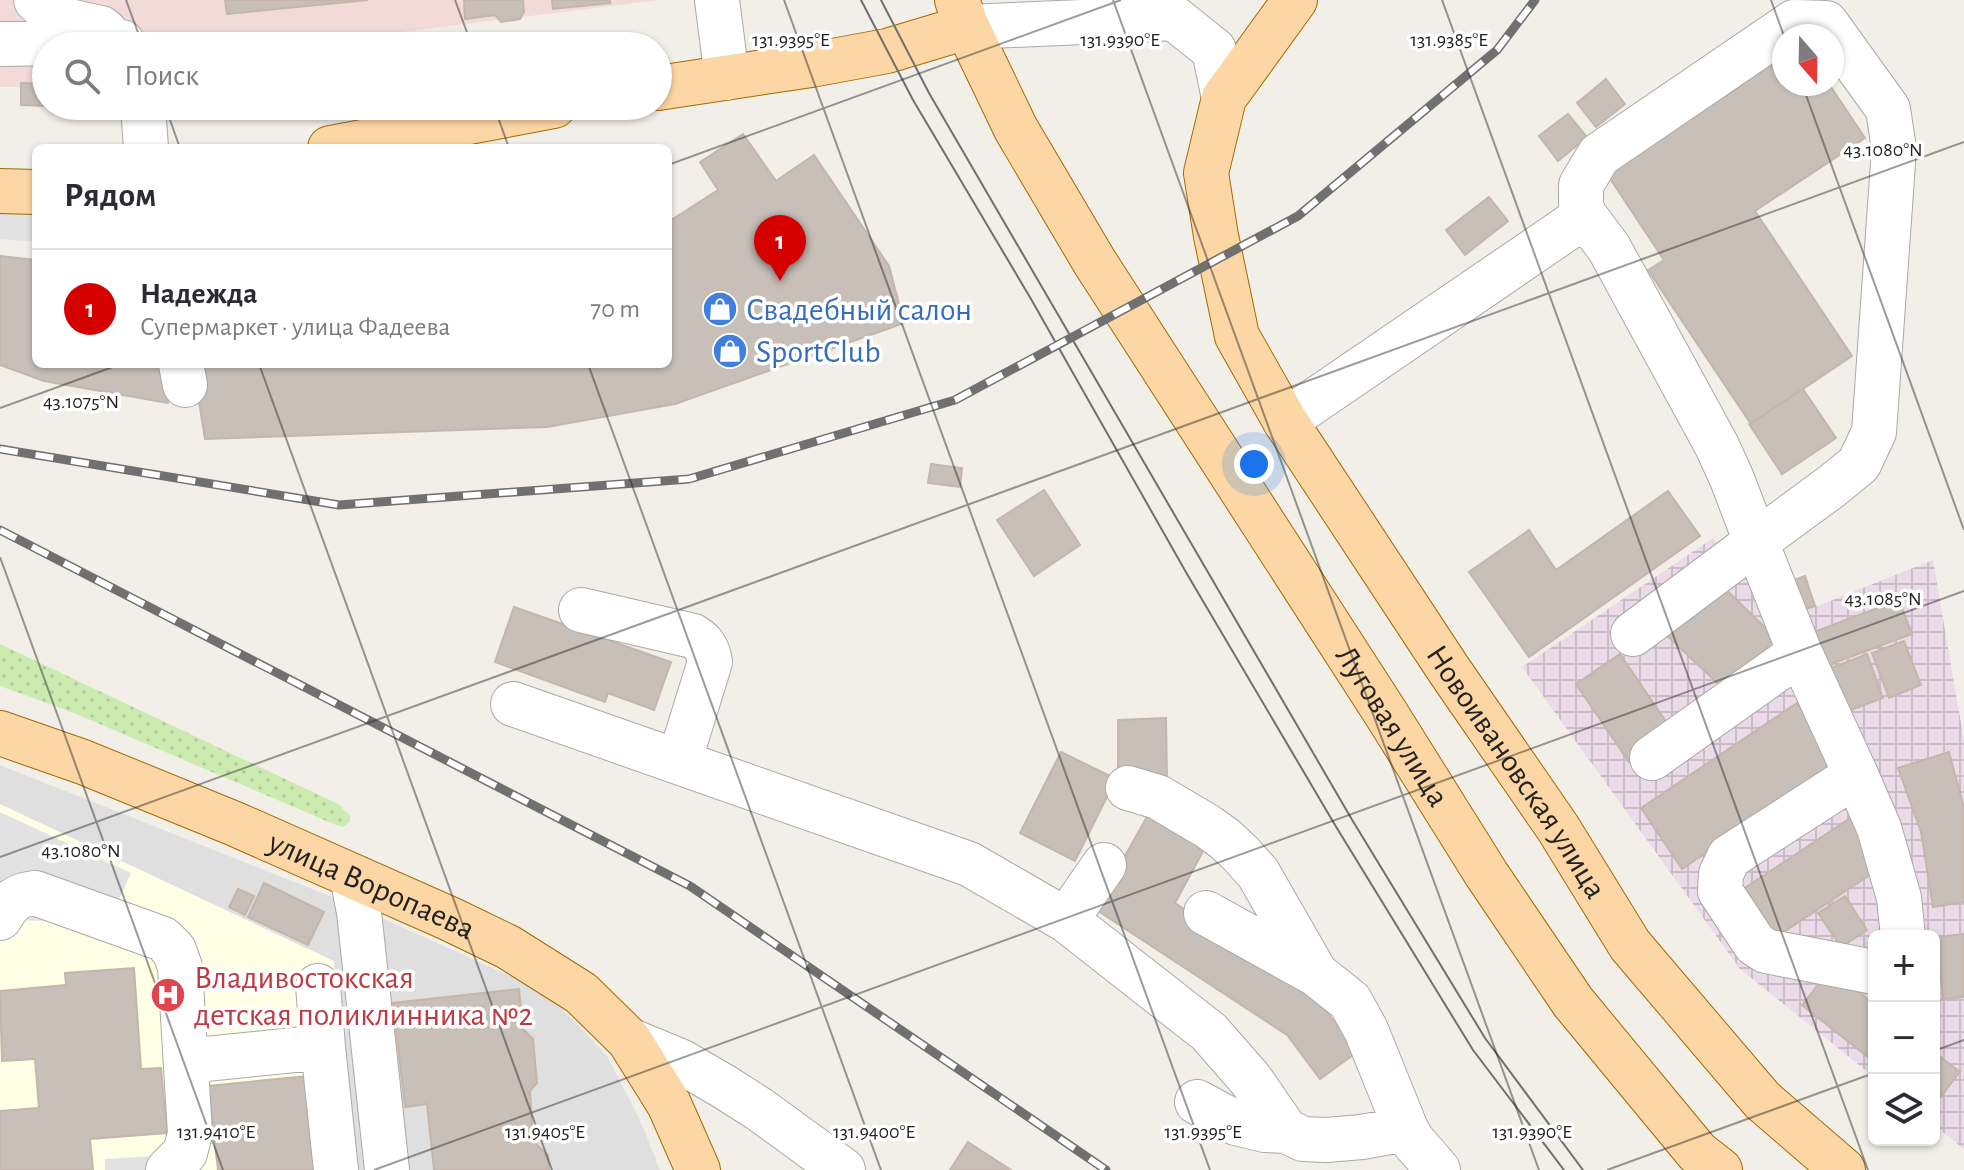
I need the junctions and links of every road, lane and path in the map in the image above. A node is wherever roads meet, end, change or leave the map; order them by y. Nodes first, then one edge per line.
1 (36, 0) edge
2 (717, 0) edge
3 (1295, 0) edge
4 (962, 14) edge
5 (106, 32) edge
6 (0, 44) edge
7 (32, 44) edge
8 (727, 78) junction
9 (672, 86) edge
10 (1224, 98) junction
11 (144, 120) edge
12 (479, 120) edge
13 (146, 144) edge
14 (351, 144) edge
15 (0, 191) edge
16 (32, 192) edge
17 (1585, 216) junction
18 (1285, 421) junction
19 (1756, 542) junction
20 (581, 610) dead end
21 (1633, 634) dead end
22 (1800, 653) junction
23 (513, 704) dead end
24 (0, 733) edge
25 (1652, 758) dead end
26 (679, 762) junction
27 (1856, 775) junction
28 (1128, 788) dead end
29 (1104, 865) dead end
30 (352, 876) junction
31 (1206, 913) dead end
32 (0, 918) edge
33 (1066, 920) junction
34 (1902, 930) edge
35 (1868, 971) edge
36 (1316, 974) junction
37 (318, 986) dead end
38 (629, 1040) junction
39 (323, 1047) junction
40 (186, 1061) junction
41 (1197, 1102) dead end
42 (1406, 1129) junction
43 (1286, 1131) junction
44 (168, 1170) edge
45 (336, 1170) edge
46 (387, 1170) edge
47 (698, 1170) edge
48 (843, 1170) edge
49 (1438, 1170) edge
50 (1720, 1170) edge
51 (1843, 1170) edge

1 - 5 lane
2 - 8 lane
3 - 10 main road
4 - 8 main road
4 - 10 lane
4 - 50 main road, Луговая улица
6 - 7 lane
8 - 9 main road
10 - 18 main road, Новоивановская улица
11 - 13 lane
12 - 14 main road
15 - 16 main road
17 - 18 lane
17 - 19 lane
17 - 19 lane
18 - 51 main road, Новоивановская улица
19 - 21 lane
19 - 22 lane
20 - 26 lane
22 - 25 lane
22 - 27 lane
23 - 26 lane
24 - 30 main road, улица Воропаева
26 - 33 lane
27 - 34 lane
27 - 35 lane
28 - 36 lane
29 - 33 lane
30 - 38 main road, улица Воропаева
30 - 46 lane
31 - 36 lane
32 - 40 lane
33 - 43 lane
36 - 42 lane
37 - 39 lane
38 - 47 main road, улица Воропаева
38 - 48 lane
39 - 40 lane
39 - 45 lane
40 - 44 lane
41 - 43 lane
42 - 43 lane
42 - 49 lane

